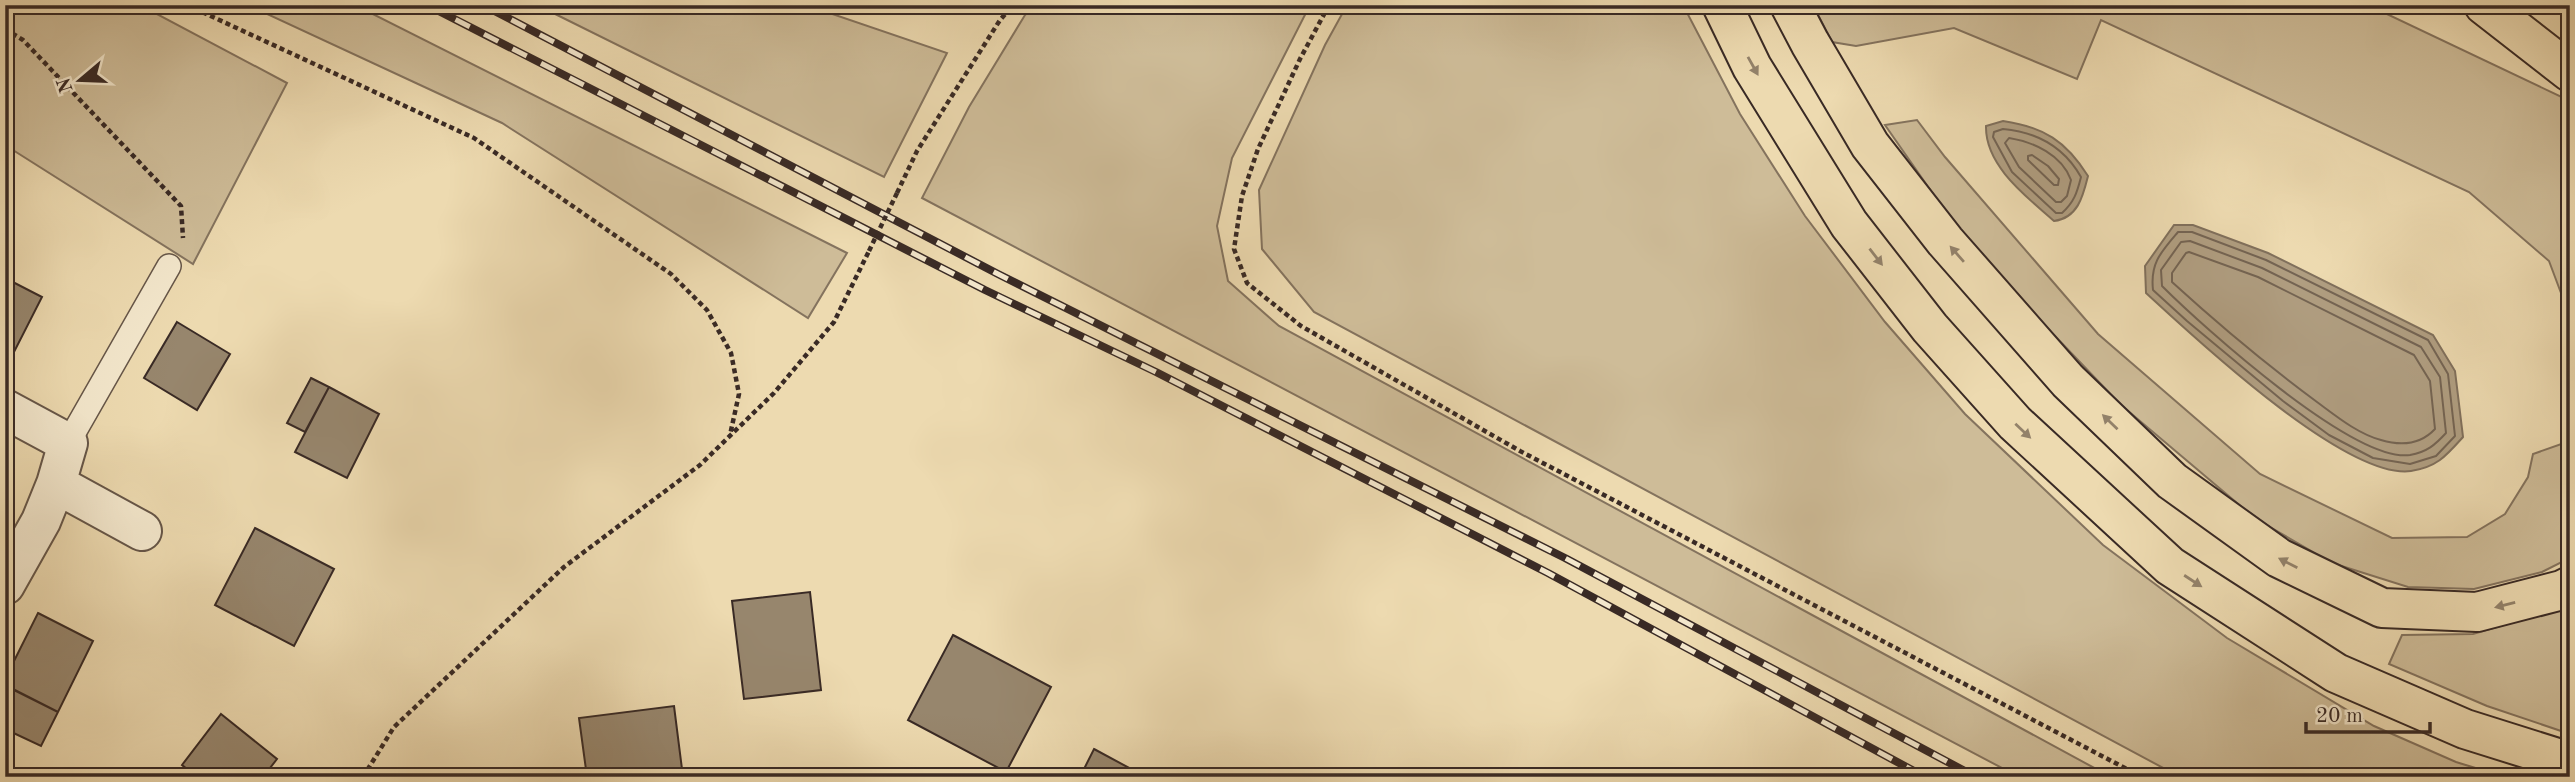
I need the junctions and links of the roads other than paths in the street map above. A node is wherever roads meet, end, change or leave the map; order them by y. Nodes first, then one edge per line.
1 (1723, 5) edge
2 (1790, 5) edge
3 (2484, 5) edge
4 (2500, 5) edge
5 (2570, 40) edge
6 (2570, 72) edge
7 (169, 266) road end
8 (5, 410) edge
9 (68, 443) junction
10 (56, 484) junction
11 (142, 531) dead end
12 (5, 585) edge
13 (2570, 586) edge
14 (2570, 762) edge

1 -> 14 highway
13 -> 2 highway
3 - 6 highway
4 - 5 highway
7 - 9 lane
8 - 9 street
9 - 10 street
10 - 11 street
10 - 12 street

